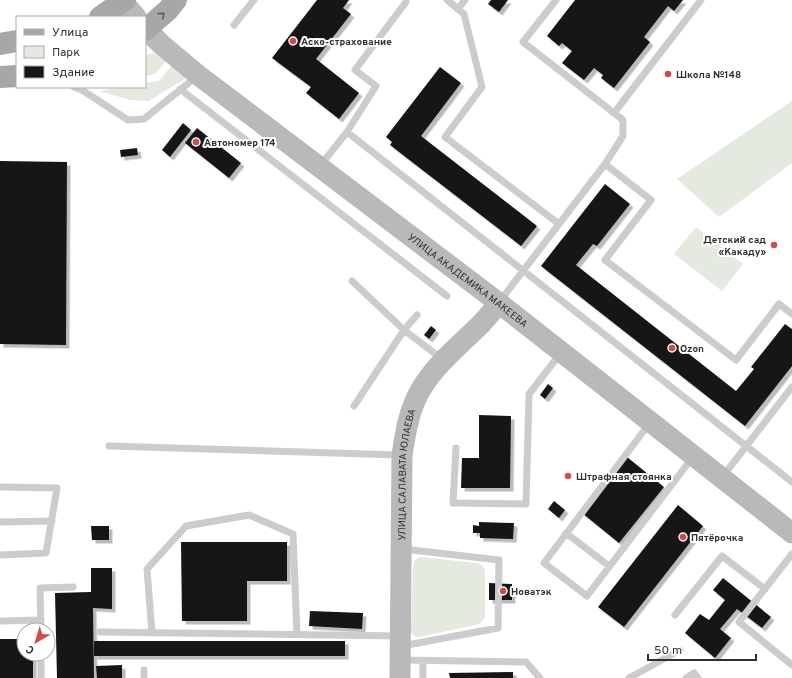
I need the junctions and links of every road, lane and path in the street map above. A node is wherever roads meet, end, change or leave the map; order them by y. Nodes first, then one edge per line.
1 (176, 0) edge
2 (254, 0) edge
3 (447, 0) edge
4 (465, 0) edge
5 (556, 0) edge
6 (701, 0) edge
7 (406, 2) dead end
8 (458, 9) junction
9 (145, 16) edge
10 (234, 25) dead end
11 (146, 28) edge
12 (16, 41) edge
13 (0, 44) edge
14 (198, 75) junction
15 (16, 76) edge
16 (0, 77) edge
17 (77, 88) edge
18 (180, 89) junction
19 (614, 113) junction
20 (347, 132) junction
21 (606, 164) junction
22 (319, 166) junction
23 (559, 224) junction
24 (523, 271) junction
25 (352, 281) dead end
26 (447, 296) dead end
27 (499, 303) junction
28 (792, 314) edge
29 (417, 315) dead end
30 (404, 330) junction
31 (561, 352) junction
32 (444, 360) junction
33 (791, 391) edge
34 (354, 406) dead end
35 (651, 423) junction
36 (109, 446) dead end
37 (746, 446) junction
38 (456, 448) dead end
39 (402, 455) junction
40 (693, 456) junction
41 (722, 478) junction
42 (792, 482) edge
43 (0, 487) edge
44 (52, 521) junction
45 (0, 522) edge
46 (792, 533) edge
47 (566, 534) junction
48 (400, 548) junction
49 (0, 554) edge
50 (792, 554) edge
51 (609, 566) junction
52 (73, 587) dead end
53 (765, 589) junction
54 (676, 615) dead end
55 (41, 620) joint
56 (0, 621) edge
57 (100, 632) dead end
58 (152, 633) junction
59 (297, 635) junction
60 (680, 650) dead end
61 (400, 655) edge
62 (423, 661) junction
63 (41, 662) edge
64 (792, 665) edge
65 (41, 678) edge
66 (423, 678) edge
67 (540, 678) edge
68 (629, 678) edge
69 (686, 678) edge
70 (698, 678) edge

9 -> 1 main road
2 - 10 lane
3 - 8 lane
4 - 8 lane
5 - 19 lane
6 - 19 lane
7 - 20 lane
8 - 23 lane
11 - 14 street, УЛИЦА АКАДЕМИКА МАКЕЕВА
12 - 13 main road
14 - 18 lane
14 - 22 street, УЛИЦА АКАДЕМИКА МАКЕЕВА
15 - 16 main road
17 - 18 lane
18 - 26 lane
19 - 21 lane
20 - 22 lane
20 - 24 lane
21 - 23 lane
21 - 28 lane
22 - 27 street, УЛИЦА АКАДЕМИКА МАКЕЕВА
23 - 24 lane
24 - 27 lane
24 - 37 lane
25 - 30 lane
27 - 31 street, УЛИЦА АКАДЕМИКА МАКЕЕВА
27 - 32 street, УЛИЦА САЛАВАТА ЮЛАЕВА
29 - 30 lane
30 - 32 lane
30 - 34 lane
31 - 35 street, УЛИЦА АКАДЕМИКА МАКЕЕВА
31 - 38 lane
32 - 39 street, УЛИЦА САЛАВАТА ЮЛАЕВА
33 - 37 lane
35 - 40 street, УЛИЦА АКАДЕМИКА МАКЕЕВА
35 - 47 lane
36 - 39 lane
37 - 41 lane
37 - 42 lane
39 - 48 street, УЛИЦА САЛАВАТА ЮЛАЕВА
40 - 41 street, УЛИЦА АКАДЕМИКА МАКЕЕВА
40 - 51 lane
41 - 46 street, УЛИЦА АКАДЕМИКА МАКЕЕВА
43 - 44 lane
44 - 45 lane
44 - 49 lane
47 - 51 lane
47 - 51 lane
48 - 61 street, УЛИЦА САЛАВАТА ЮЛАЕВА
48 - 61 lane
50 - 53 lane
52 - 55 lane
53 - 54 lane
53 - 64 lane
55 - 56 lane
57 - 58 lane
58 - 59 lane
58 - 59 lane
59 - 61 lane
60 - 68 lane
61 - 62 lane
62 - 66 lane
62 - 67 lane
63 - 65 lane
69 - 70 lane

